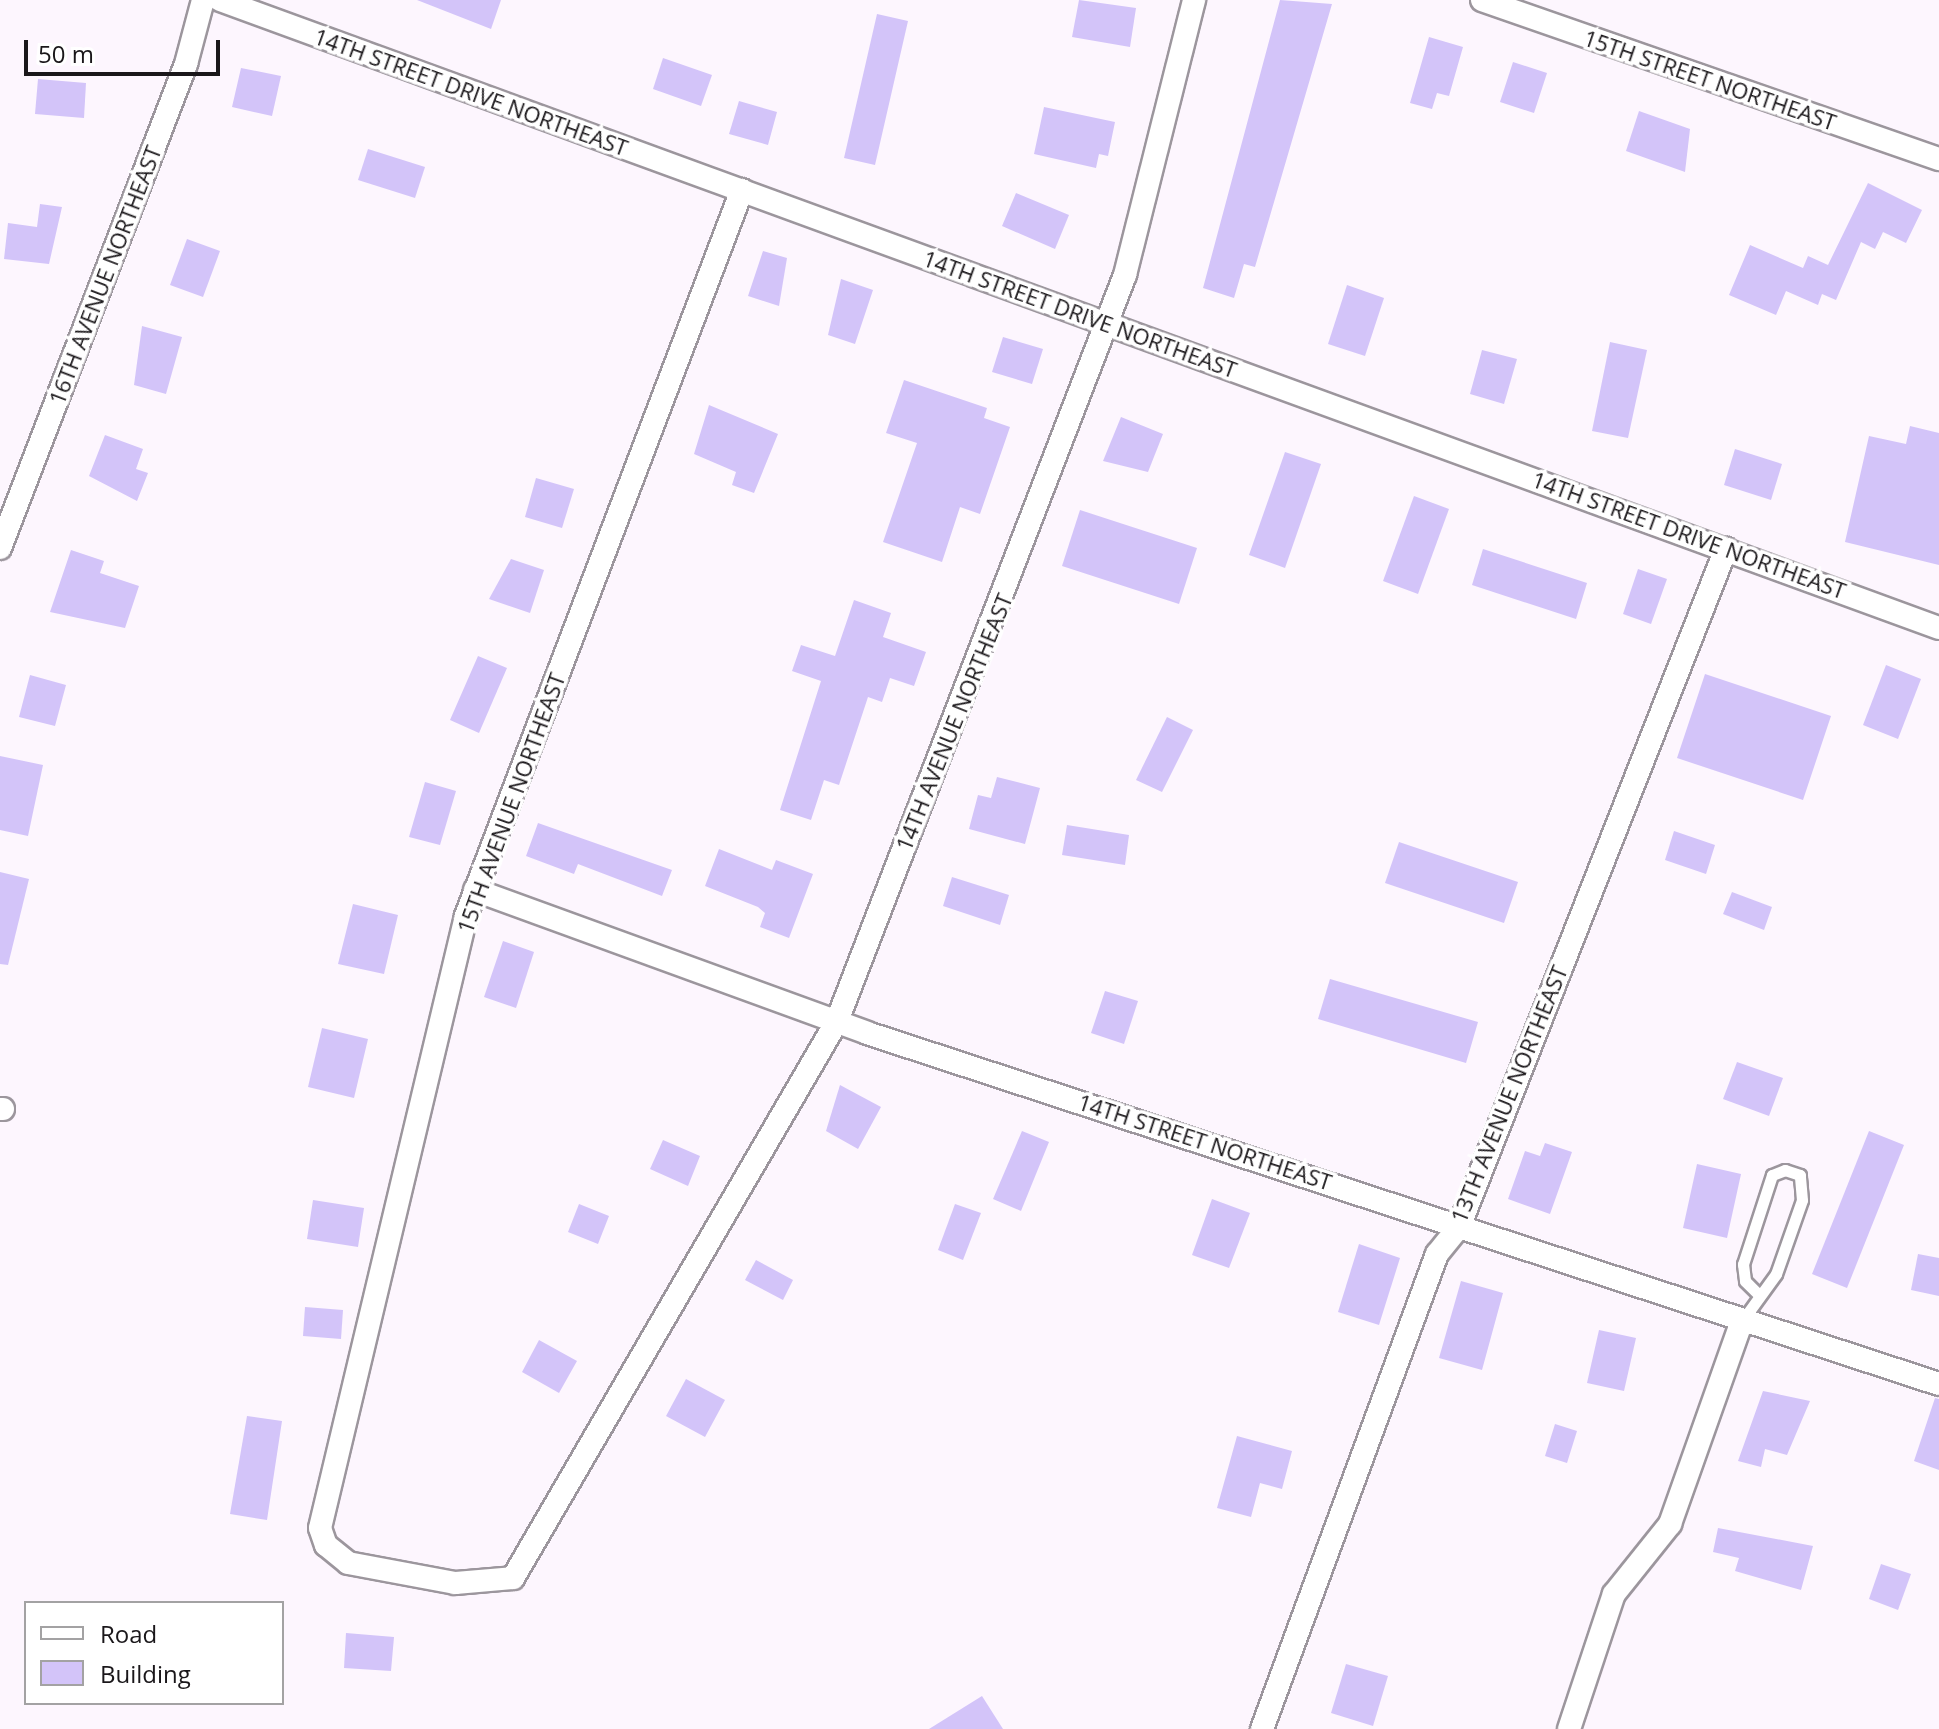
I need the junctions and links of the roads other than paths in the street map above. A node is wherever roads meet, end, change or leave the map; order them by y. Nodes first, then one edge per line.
1 (203, 0) edge
2 (220, 0) edge
3 (1194, 0) edge
4 (1482, 0) edge
5 (1939, 159) edge
6 (742, 190) junction
7 (1107, 323) junction
8 (0, 548) edge
9 (1726, 549) junction
10 (1939, 628) edge
11 (475, 890) junction
12 (837, 1021) junction
13 (1459, 1227) junction
14 (1758, 1294) junction
15 (1742, 1321) junction
16 (1939, 1384) edge
17 (320, 1528) joint
18 (1262, 1729) edge
19 (1569, 1729) edge

1 - 8 street, 16TH AVENUE NORTHEAST
2 - 6 street, 14TH STREET DRIVE NORTHEAST
3 - 7 street, 14TH AVENUE NORTHEAST
4 - 5 street, 15TH STREET NORTHEAST
6 - 7 street, 14TH STREET DRIVE NORTHEAST
6 - 11 street, 15TH AVENUE NORTHEAST
7 - 9 street, 14TH STREET DRIVE NORTHEAST
7 - 12 street, 14TH AVENUE NORTHEAST
9 - 10 street, 14TH STREET DRIVE NORTHEAST
9 - 13 street, 13TH AVENUE NORTHEAST
11 - 12 street, 14TH STREET NORTHEAST
11 - 17 street, 15TH AVENUE NORTHEAST
12 - 13 street, 14TH STREET NORTHEAST
12 - 17 street, 14TH AVENUE NORTHEAST
13 - 15 street, 14TH STREET NORTHEAST
13 - 18 street, 13TH AVENUE NORTHEAST
14 - 14 lane
14 - 15 lane
15 - 16 street, 14TH STREET NORTHEAST
15 - 19 street

